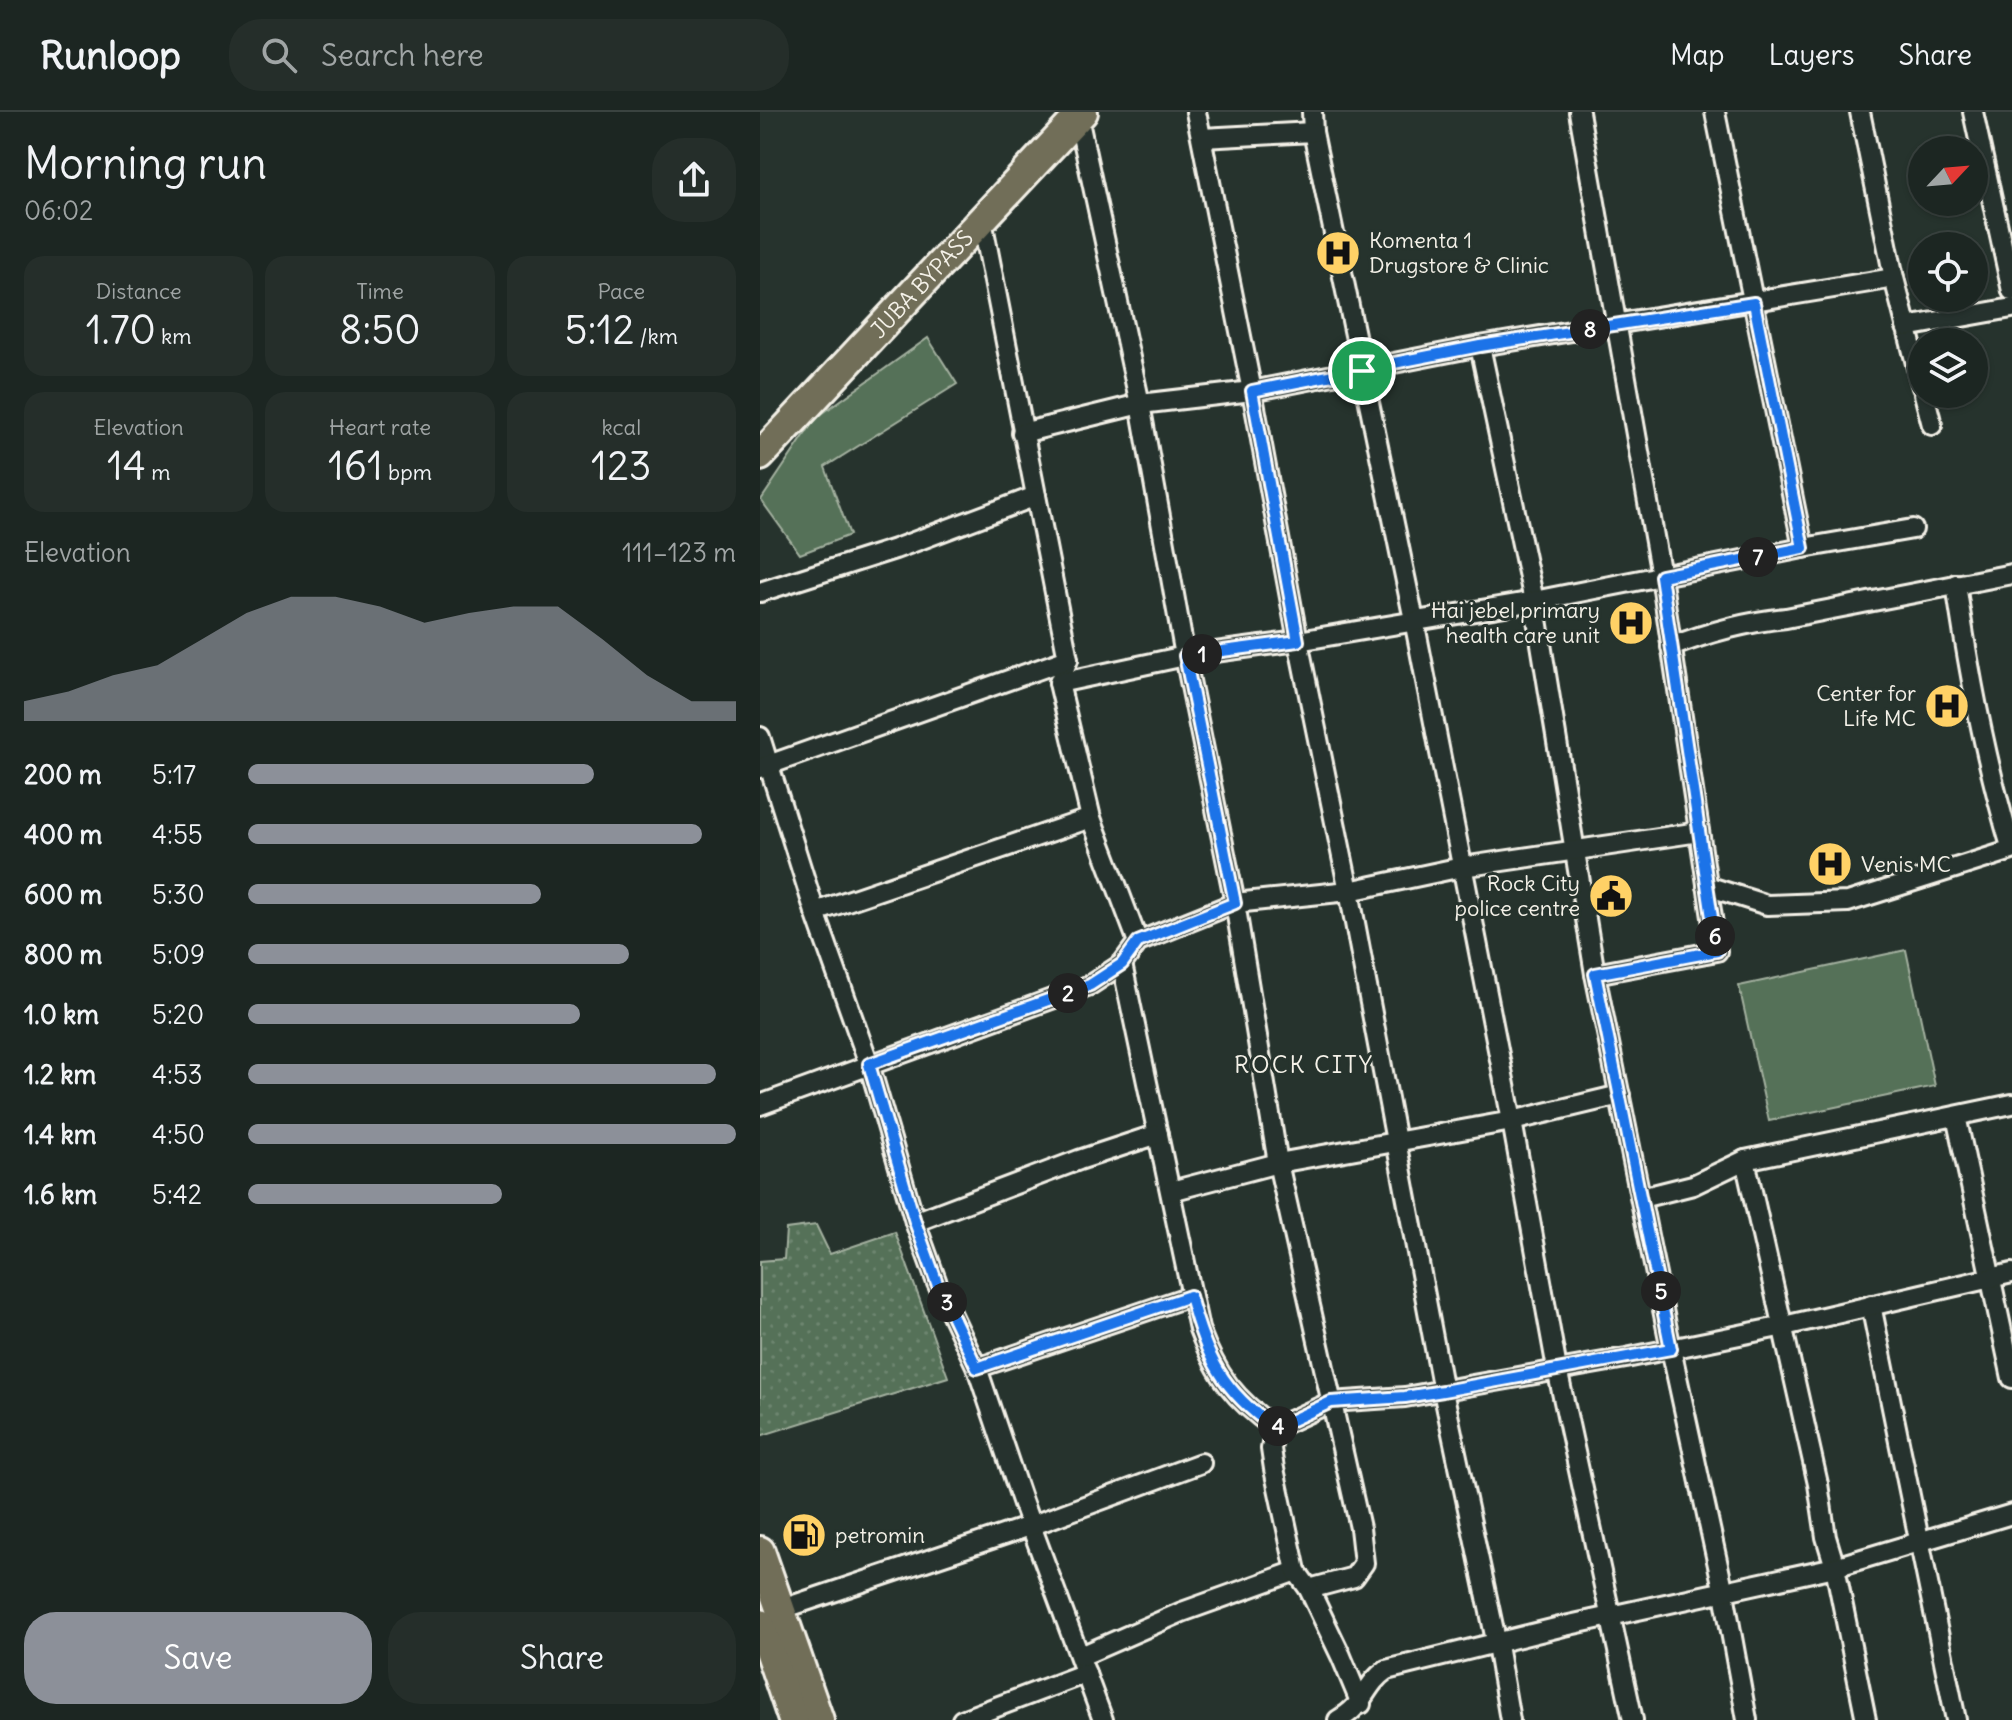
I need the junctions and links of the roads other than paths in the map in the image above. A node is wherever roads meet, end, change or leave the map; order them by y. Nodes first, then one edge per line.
1 (1196, 112) edge
2 (1312, 112) edge
3 (1579, 112) edge
4 (1715, 112) edge
5 (1860, 112) edge
6 (1973, 112) edge
7 (1073, 114) edge
8 (1313, 132) junction
9 (1202, 138) junction
10 (982, 220) junction
11 (1894, 278) junction
12 (2012, 291) edge
13 (1754, 303) junction
14 (2012, 308) edge
15 (1618, 324) junction
16 (1906, 327) junction
17 (1908, 334) edge
18 (1480, 346) junction
19 (1362, 371) junction
20 (1252, 391) junction
21 (1140, 404) junction
22 (1928, 408) edge
23 (1932, 425) dead end
24 (760, 433) edge
25 (1022, 433) junction
26 (760, 456) edge
27 (1036, 496) junction
28 (1913, 529) dead end
29 (1803, 548) junction
30 (2012, 574) edge
31 (1661, 576) junction
32 (1956, 584) junction
33 (760, 592) edge
34 (1534, 601) junction
35 (1414, 620) junction
36 (1298, 641) junction
37 (1671, 647) junction
38 (1185, 656) junction
39 (1068, 659) junction
40 (1059, 683) junction
41 (760, 737) edge
42 (765, 766) edge
43 (1091, 818) junction
44 (1699, 832) junction
45 (1574, 850) junction
46 (1462, 867) junction
47 (1707, 886) junction
48 (1349, 891) junction
49 (1235, 903) junction
50 (815, 912) junction
51 (1138, 942) junction
52 (1122, 964) junction
53 (1595, 974) junction
54 (869, 1064) junction
55 (1620, 1095) junction
56 (2012, 1104) edge
57 (760, 1105) edge
58 (1956, 1116) junction
59 (1512, 1121) junction
60 (1158, 1134) junction
61 (1396, 1142) junction
62 (1745, 1160) junction
63 (1278, 1163) junction
64 (1171, 1191) junction
65 (1641, 1198) junction
66 (915, 1222) junction
67 (2012, 1273) edge
68 (1990, 1279) junction
69 (1190, 1296) junction
70 (1871, 1305) junction
71 (1784, 1326) junction
72 (1671, 1349) junction
73 (977, 1368) junction
74 (1557, 1369) junction
75 (2012, 1378) edge
76 (1443, 1391) junction
77 (1331, 1402) junction
78 (1275, 1428) junction
79 (1201, 1463) dead end
80 (2012, 1514) edge
81 (1033, 1525) junction
82 (1921, 1541) junction
83 (760, 1551) edge
84 (1835, 1567) junction
85 (1296, 1571) junction
86 (1309, 1589) junction
87 (1724, 1593) junction
88 (770, 1617) edge
89 (1612, 1617) junction
90 (1497, 1645) junction
91 (765, 1654) edge
92 (1084, 1664) junction
93 (1348, 1715) edge
94 (793, 1720) edge
95 (819, 1720) edge
96 (962, 1720) edge
97 (1103, 1720) edge
98 (1510, 1720) edge
99 (1633, 1720) edge
100 (1747, 1720) edge
101 (1866, 1720) edge
102 (1956, 1720) edge

1 - 9 street
2 - 8 street
3 - 15 street
4 - 13 street
5 - 11 street
6 - 12 street
7 - 10 main road, JUBA BYPASS
7 - 21 street
7 - 24 main road, JUBA BYPASS
8 - 9 street
8 - 19 street
9 - 20 street
10 - 25 street
10 - 26 main road, JUBA BYPASS
11 - 13 street
11 - 16 street
13 - 15 street
13 - 29 street
14 - 16 street
15 - 18 street
15 - 31 street
16 - 17 street
18 - 19 street
18 - 34 street
19 - 20 street
19 - 35 street
20 - 21 street
20 - 36 street
21 - 25 street
21 - 38 street
22 - 23 street
25 - 27 street
27 - 33 street
27 - 39 street
28 - 29 street
29 - 31 street
30 - 32 street
31 - 34 street
31 - 37 street
32 - 37 street
32 - 47 street
34 - 35 street
34 - 45 street
35 - 36 street
35 - 46 street
36 - 38 street
36 - 48 street
37 - 44 street
38 - 40 street
38 - 49 street
39 - 40 street
39 - 42 street
40 - 43 street
41 - 42 street
42 - 50 street
43 - 50 street
43 - 51 street
44 - 45 street
44 - 47 street
45 - 46 street
45 - 53 street
46 - 48 street
46 - 59 street
47 - 53 street
48 - 49 street
48 - 61 street
49 - 51 street
49 - 63 street
50 - 54 street
51 - 52 street
52 - 54 street
52 - 60 street
53 - 55 street
54 - 57 street
54 - 66 street
55 - 59 street
55 - 65 street
56 - 58 street
58 - 62 street
58 - 68 street
59 - 61 street
59 - 74 street
60 - 64 street
60 - 66 street
61 - 63 street
61 - 76 street
62 - 65 street
62 - 71 street
63 - 64 street
63 - 77 street
64 - 69 street
65 - 72 street
66 - 73 street
67 - 68 street
68 - 70 street
68 - 75 street
69 - 73 street
69 - 78 street
70 - 71 street
70 - 82 street
71 - 72 street
71 - 84 street
72 - 74 street
72 - 87 street
73 - 81 street
74 - 76 street
74 - 89 street
76 - 77 street
76 - 90 street
77 - 78 street
77 - 86 street
78 - 85 street
79 - 81 street
80 - 82 street
81 - 88 street
81 - 92 street
82 - 84 street
82 - 102 street
83 - 88 main road
84 - 87 street
84 - 101 street
85 - 86 street
85 - 92 street
86 - 93 street
87 - 89 street
87 - 100 street
88 - 91 main road
88 - 95 main road
89 - 90 street
89 - 99 street
90 - 93 street
90 - 98 street
91 - 94 main road
92 - 96 street
92 - 97 street

